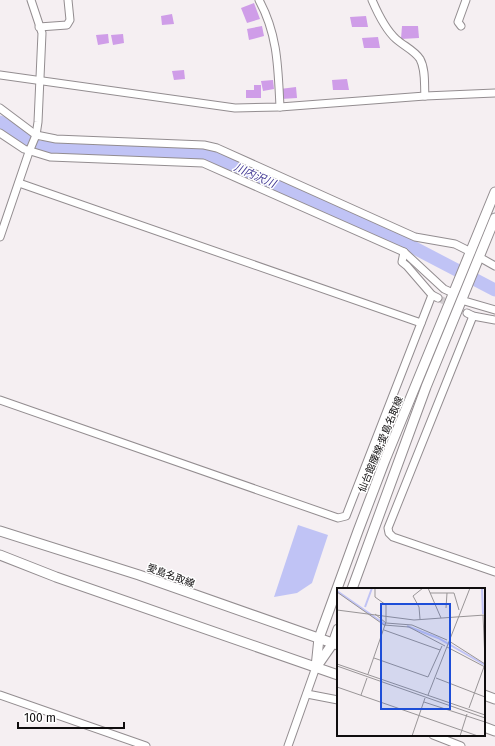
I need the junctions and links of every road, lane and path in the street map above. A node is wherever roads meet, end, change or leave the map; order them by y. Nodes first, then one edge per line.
1 (31, 0) edge
2 (68, 0) edge
3 (259, 0) edge
4 (372, 0) edge
5 (466, 0) edge
6 (39, 26) junction
7 (461, 26) dead end
8 (0, 75) edge
9 (39, 80) junction
10 (495, 93) edge
11 (425, 96) junction
12 (280, 107) junction
13 (0, 108) edge
14 (0, 133) edge
15 (36, 136) junction
16 (30, 150) junction
17 (19, 183) junction
18 (495, 192) edge
19 (495, 218) edge
20 (0, 237) edge
21 (404, 252) junction
22 (473, 258) junction
23 (495, 266) edge
24 (455, 290) junction
25 (461, 300) junction
26 (495, 310) edge
27 (495, 320) edge
28 (421, 324) junction
29 (0, 400) edge
30 (0, 531) edge
31 (0, 555) edge
32 (495, 572) edge
33 (338, 588) edge
34 (352, 588) edge
35 (337, 589) edge
36 (337, 634) edge
37 (319, 638) junction
38 (335, 644) edge
39 (316, 667) junction
40 (337, 675) edge
41 (307, 694) junction
42 (0, 695) edge
43 (485, 695) edge
44 (495, 699) edge
45 (337, 700) edge
46 (485, 727) edge
47 (495, 731) edge
48 (436, 736) edge
49 (146, 746) edge
50 (288, 746) edge
51 (461, 746) edge

1 - 6 street
2 - 6 street
3 - 12 street
4 - 11 street
5 - 7 street
6 - 9 street
8 - 9 street
9 - 12 street
9 - 15 street
10 - 11 street
11 - 12 street
13 - 15 street
14 - 16 street
15 - 16 street
15 - 22 street
16 - 17 street
16 - 21 street
17 - 20 street
17 - 28 street
18 - 22 main road, 仙台館腰線;愛島名取線
19 - 22 main road, 仙台館腰線;愛島名取線
21 - 24 street
21 - 28 street
22 - 23 street
22 - 24 main road, 仙台館腰線;愛島名取線
22 - 25 main road, 仙台館腰線;愛島名取線
24 - 33 main road, 仙台館腰線;愛島名取線
25 - 26 street
25 - 34 main road, 仙台館腰線;愛島名取線
27 - 32 street
28 - 29 street
30 - 37 main road, 愛島名取線
31 - 39 main road
35 - 37 main road, 仙台館腰線;愛島名取線
36 - 38 main road
37 - 38 main road, 愛島名取線
37 - 39 main road, 仙台館腰線;愛島名取線
38 - 39 main road
39 - 40 main road
39 - 41 street
41 - 45 street
41 - 50 street
42 - 49 street
43 - 44 main road
46 - 47 main road
48 - 51 street

